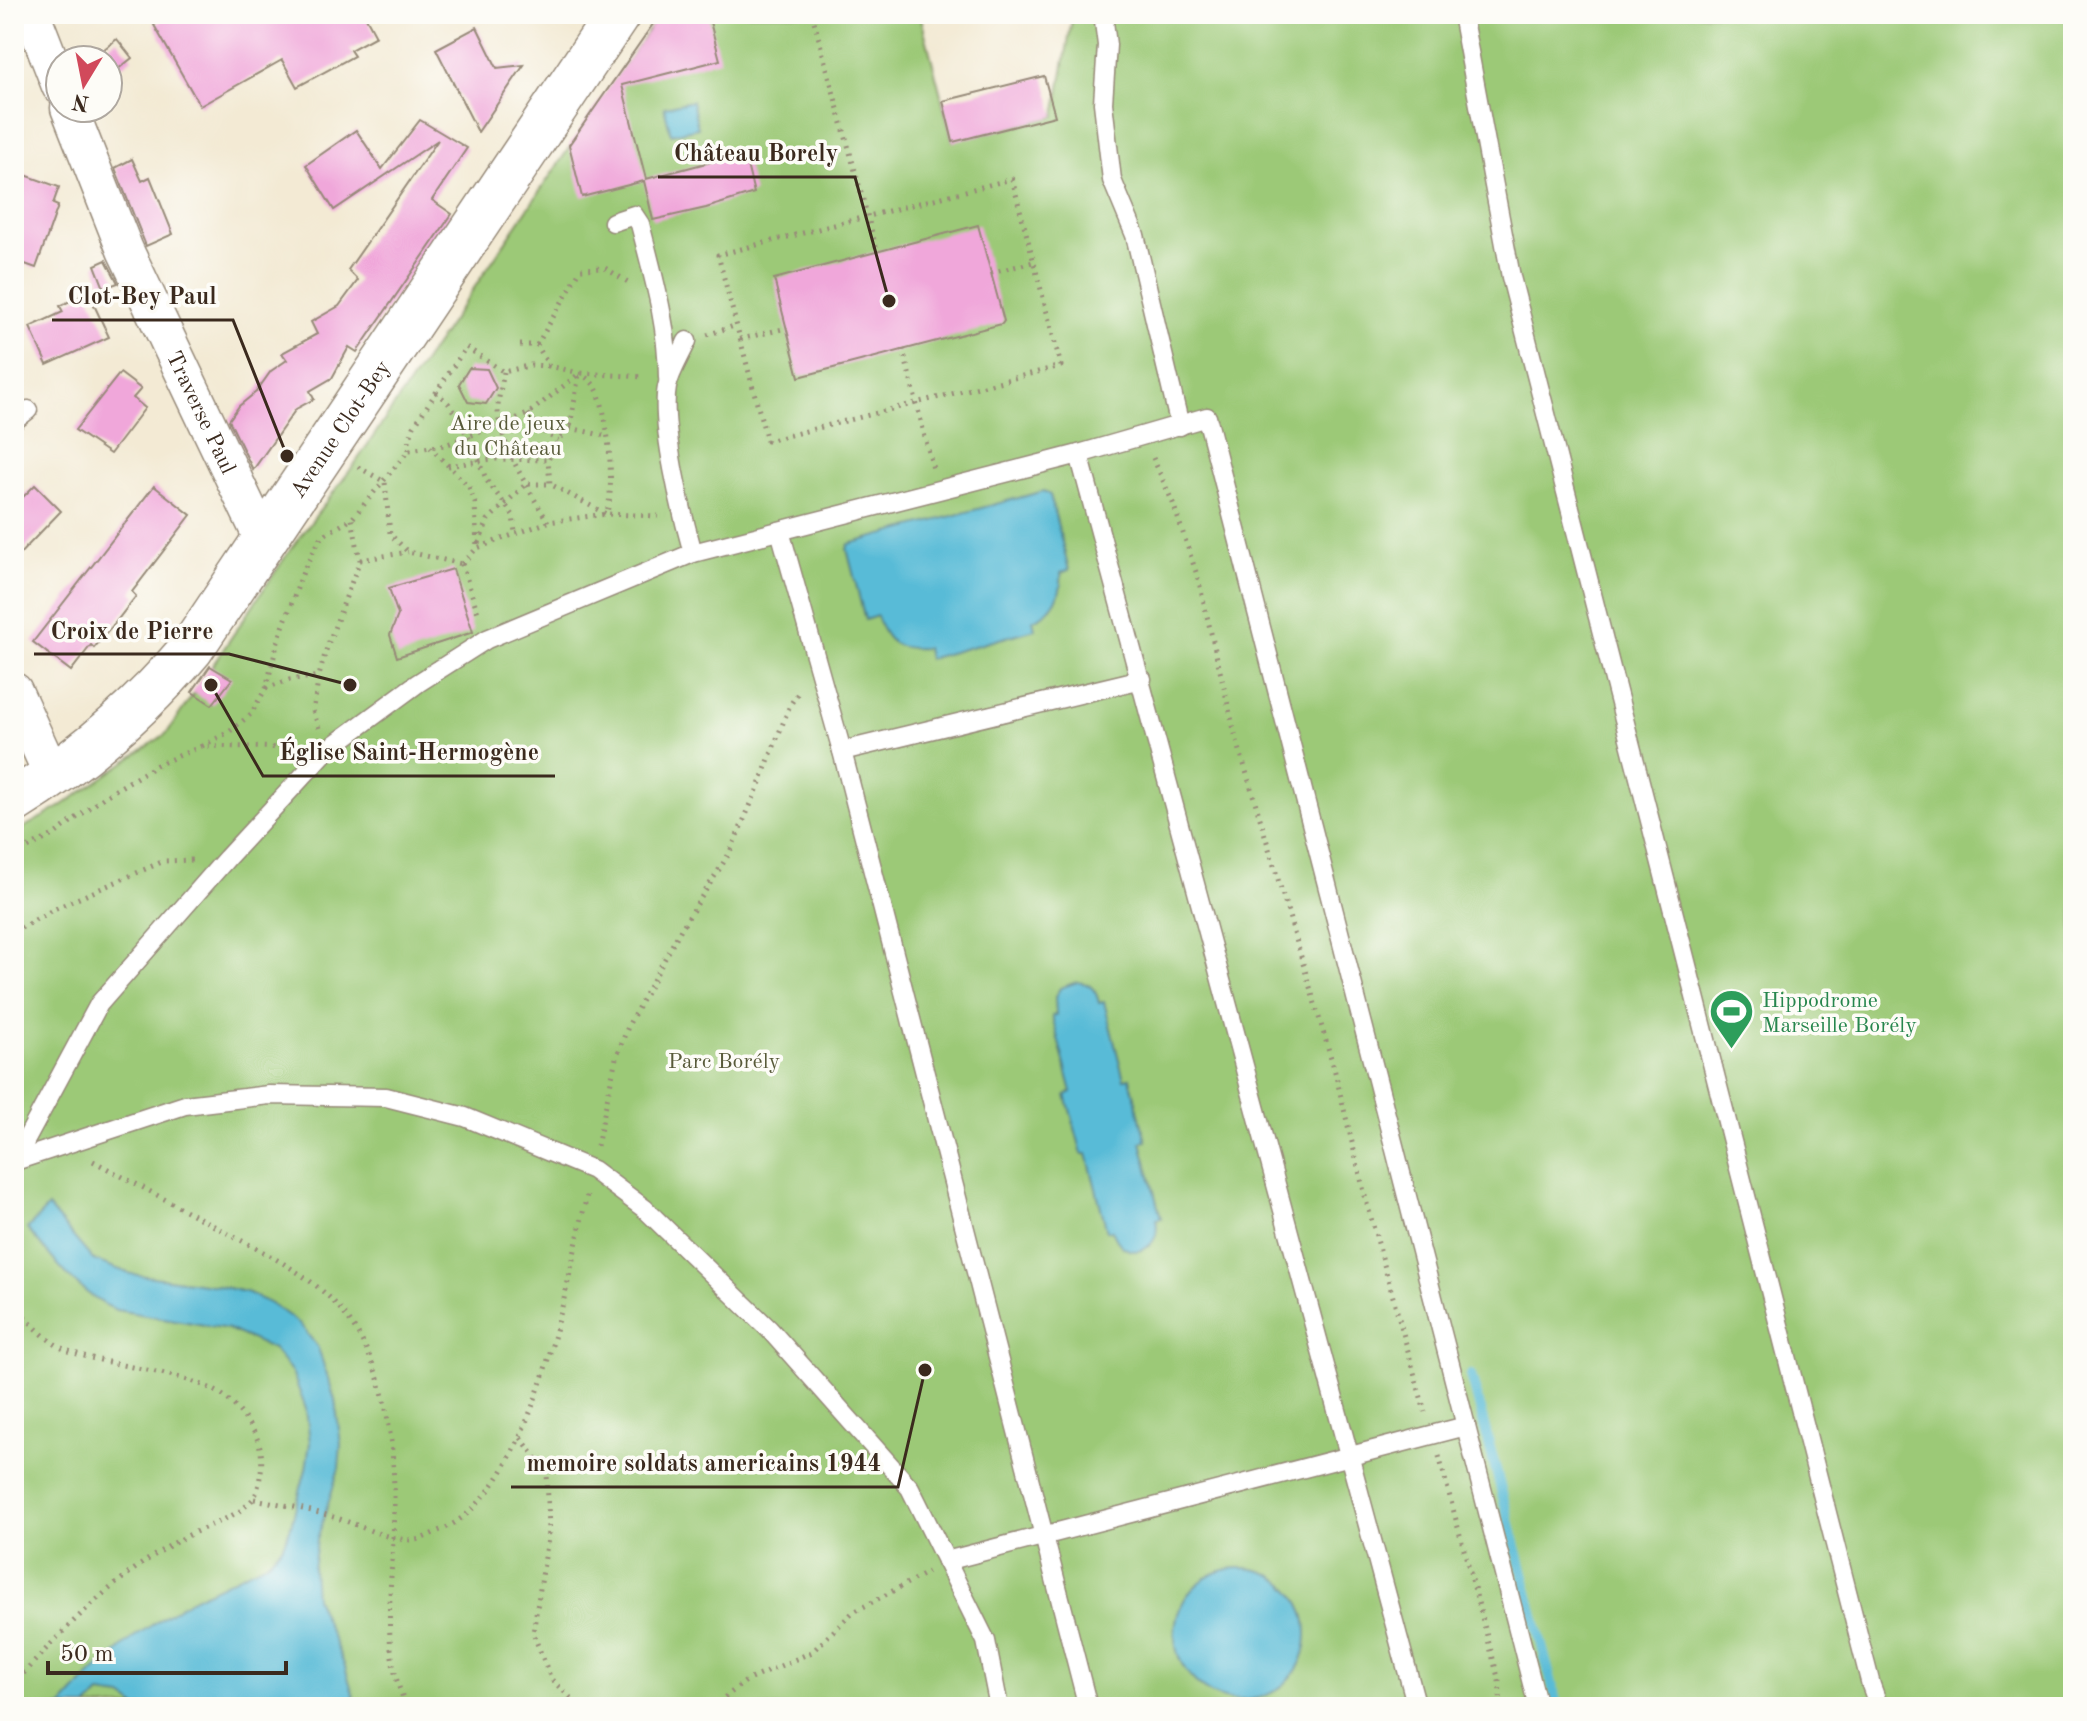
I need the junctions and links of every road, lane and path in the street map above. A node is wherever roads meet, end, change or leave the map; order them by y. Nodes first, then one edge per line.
1 (32, 14) edge
2 (618, 14) edge
3 (812, 14) edge
4 (1103, 14) edge
5 (1462, 14) edge
6 (44, 45) edge
7 (75, 124) edge
8 (868, 216) junction
9 (613, 222) dead end
10 (877, 251) dead end
11 (1033, 262) junction
12 (991, 273) dead end
13 (658, 293) junction
14 (787, 328) dead end
15 (740, 339) junction
16 (687, 341) dead end
17 (520, 345) dead end
18 (537, 345) junction
19 (903, 349) dead end
20 (549, 366) junction
21 (504, 372) junction
22 (580, 373) junction
23 (667, 385) junction
24 (436, 392) junction
25 (916, 403) junction
26 (528, 414) junction
27 (500, 424) junction
28 (1180, 426) junction
29 (570, 428) junction
30 (468, 436) junction
31 (606, 436) junction
32 (1147, 436) junction
33 (558, 441) junction
34 (430, 447) junction
35 (409, 450) junction
36 (1079, 454) junction
37 (477, 460) junction
38 (514, 460) junction
39 (548, 460) junction
40 (354, 465) dead end
41 (932, 465) dead end
42 (448, 466) junction
43 (385, 482) junction
44 (526, 484) junction
45 (550, 484) junction
46 (504, 505) junction
47 (606, 514) junction
48 (635, 515) dead end
49 (352, 519) junction
50 (548, 522) junction
51 (780, 531) junction
52 (515, 533) junction
53 (263, 540) junction
54 (477, 548) junction
55 (408, 552) junction
56 (693, 553) junction
57 (360, 560) junction
58 (462, 564) junction
59 (487, 639) junction
60 (817, 667) junction
61 (319, 676) junction
62 (1142, 679) junction
63 (266, 688) junction
64 (14, 691) edge
65 (202, 746) junction
66 (327, 750) junction
67 (842, 751) junction
68 (53, 777) junction
69 (14, 801) edge
70 (14, 855) edge
71 (227, 858) junction
72 (14, 932) edge
73 (60, 1144) junction
74 (14, 1161) edge
75 (593, 1170) junction
76 (14, 1305) edge
77 (1466, 1426) junction
78 (1435, 1434) junction
79 (520, 1437) junction
80 (1349, 1456) junction
81 (254, 1499) junction
82 (1044, 1534) junction
83 (393, 1538) junction
84 (946, 1561) junction
85 (14, 1684) edge
86 (1535, 1706) edge
87 (407, 1707) edge
88 (580, 1707) edge
89 (712, 1707) edge
90 (999, 1707) edge
91 (1088, 1707) edge
92 (1417, 1707) edge
93 (1501, 1707) edge
94 (1879, 1707) edge

1 - 6 street
2 - 53 street, Avenue Clot-Bey
3 - 8 path
4 - 28 lane
5 - 94 lane
7 - 53 street, Traverse Paul
8 - 10 path
8 - 11 path
8 - 15 path
9 - 13 lane
11 - 12 path
11 - 25 path
13 - 18 path
13 - 23 lane
14 - 15 path
15 - 25 path
16 - 23 lane
17 - 18 path
18 - 20 path
19 - 25 path
20 - 21 path
20 - 22 path
21 - 24 path
21 - 27 path
22 - 23 path
22 - 26 path
22 - 29 path
22 - 31 path
23 - 56 lane
24 - 30 path
24 - 35 path
25 - 41 path
26 - 27 path
26 - 33 path
27 - 30 path
27 - 38 path
28 - 32 lane
28 - 77 lane
29 - 31 path
29 - 33 path
30 - 34 path
30 - 37 path
31 - 47 path
32 - 36 lane
32 - 78 path
33 - 39 path
34 - 35 path
34 - 42 path
35 - 43 path
36 - 51 lane
36 - 62 lane
37 - 38 path
37 - 42 path
37 - 46 path
38 - 39 path
38 - 44 path
39 - 45 path
40 - 43 path
42 - 54 path
43 - 49 path
43 - 55 path
44 - 45 path
44 - 46 path
44 - 50 path
45 - 47 path
46 - 52 path
46 - 54 path
47 - 48 path
47 - 50 path
49 - 57 path
49 - 63 path
50 - 52 path
51 - 56 lane
51 - 60 lane
52 - 54 path
53 - 68 street, Avenue Clot-Bey
54 - 58 path
55 - 57 path
55 - 58 path
56 - 59 lane
57 - 61 path
58 - 59 path
59 - 66 lane
60 - 67 lane
60 - 75 path
61 - 63 path
61 - 66 path
62 - 67 lane
62 - 80 lane
63 - 65 path
64 - 68 street
65 - 66 path
65 - 70 path
66 - 71 lane
67 - 82 lane
68 - 69 street, Avenue Clot-Bey
71 - 72 path
71 - 74 lane
73 - 74 lane
73 - 75 lane
73 - 83 path
75 - 79 path
75 - 84 lane
76 - 81 path
77 - 78 lane
77 - 86 lane
78 - 80 lane
78 - 93 path
79 - 83 path
79 - 88 path
80 - 82 lane
80 - 92 lane
81 - 83 path
81 - 85 path
82 - 84 lane
82 - 91 lane
83 - 87 path
84 - 89 path
84 - 90 lane

